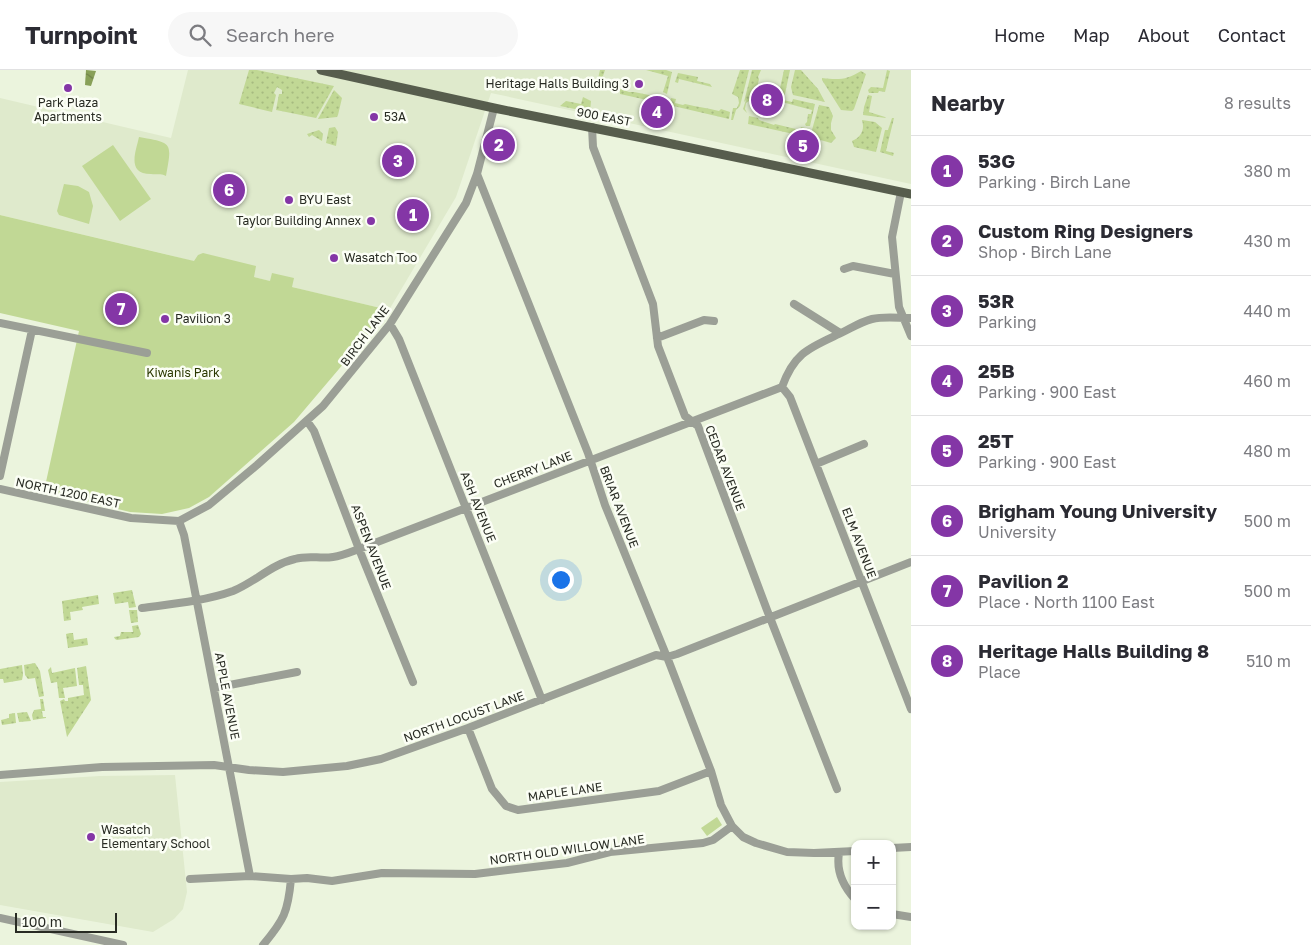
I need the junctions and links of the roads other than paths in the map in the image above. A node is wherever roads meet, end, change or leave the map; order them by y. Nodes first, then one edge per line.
1 (321, 70) edge
2 (355, 74) edge
3 (494, 108) junction
4 (592, 128) junction
5 (477, 174) junction
6 (901, 192) junction
7 (911, 194) edge
8 (844, 269) dead end
9 (895, 274) junction
10 (794, 304) dead end
11 (902, 318) junction
12 (911, 318) edge
13 (714, 322) dead end
14 (0, 323) edge
15 (390, 324) junction
16 (32, 330) junction
17 (840, 334) junction
18 (911, 336) edge
19 (657, 338) junction
20 (147, 353) dead end
21 (782, 387) junction
22 (307, 421) junction
23 (691, 421) junction
24 (864, 444) dead end
25 (590, 460) junction
26 (816, 464) junction
27 (0, 476) edge
28 (0, 489) edge
29 (466, 508) junction
30 (179, 521) junction
31 (359, 549) junction
32 (911, 562) edge
33 (862, 583) junction
34 (196, 600) junction
35 (142, 608) dead end
36 (770, 618) junction
37 (667, 657) junction
38 (297, 672) dead end
39 (413, 682) dead end
40 (214, 688) junction
41 (542, 700) junction
42 (911, 709) edge
43 (468, 728) junction
44 (229, 767) junction
45 (711, 771) junction
46 (0, 775) edge
47 (837, 789) dead end
48 (732, 826) junction
49 (911, 847) edge
50 (896, 848) edge
51 (851, 852) edge
52 (839, 853) junction
53 (250, 876) junction
54 (190, 879) dead end
55 (291, 879) junction
56 (851, 894) edge
57 (896, 915) edge
58 (911, 917) edge
59 (0, 919) edge
60 (123, 945) edge
61 (263, 945) edge

1 - 2 main road, 900 EAST
2 - 3 main road, 900 EAST
3 - 4 main road, 900 EAST
3 - 5 street, BIRCH LANE
4 - 6 main road, 900 EAST
4 - 19 street, CEDAR AVENUE
5 - 15 street, BIRCH LANE
5 - 25 street, BRIAR AVENUE
6 - 7 main road, 900 EAST
6 - 9 street
8 - 9 street
9 - 11 street
10 - 17 street
11 - 12 street
11 - 17 street
11 - 18 street
13 - 19 street
14 - 16 street
15 - 22 street, BIRCH LANE
15 - 29 street, ASH AVENUE
16 - 20 street
16 - 27 street
17 - 21 street
19 - 23 street, CEDAR AVENUE
21 - 23 street, CHERRY LANE
21 - 26 street, ELM AVENUE
22 - 30 street, BIRCH LANE
22 - 31 street, ASPEN AVENUE
23 - 25 street, CHERRY LANE
23 - 36 street, CEDAR AVENUE
24 - 26 street
25 - 29 street, CHERRY LANE
25 - 37 street, BRIAR AVENUE
26 - 33 street, ELM AVENUE
28 - 30 street, NORTH 1200 EAST
29 - 31 street, CHERRY LANE
29 - 41 street, ASH AVENUE
30 - 34 street, APPLE AVENUE
31 - 34 street, CHERRY LANE
31 - 39 street, ASPEN AVENUE
32 - 33 street, NORTH LOCUST LANE
33 - 36 street, NORTH LOCUST LANE
33 - 42 street, ELM AVENUE
34 - 35 street, CHERRY LANE
34 - 40 street, APPLE AVENUE
36 - 37 street, NORTH LOCUST LANE
36 - 47 street, CEDAR AVENUE
37 - 41 street, NORTH LOCUST LANE
37 - 45 street, BRIAR AVENUE
38 - 40 street
40 - 44 street, APPLE AVENUE
41 - 43 street, NORTH LOCUST LANE
43 - 44 street, NORTH LOCUST LANE
43 - 45 street, MAPLE LANE
44 - 46 street, NORTH LOCUST LANE
44 - 53 street, APPLE AVENUE
45 - 48 street, BRIAR AVENUE
48 - 52 street, BRIAR AVENUE
48 - 55 street, NORTH OLD WILLOW LANE
49 - 50 street
51 - 52 street, BRIAR AVENUE
52 - 56 street
53 - 54 street, NORTH OLD WILLOW LANE
53 - 55 street, NORTH OLD WILLOW LANE
55 - 61 street
57 - 58 street
59 - 60 street

